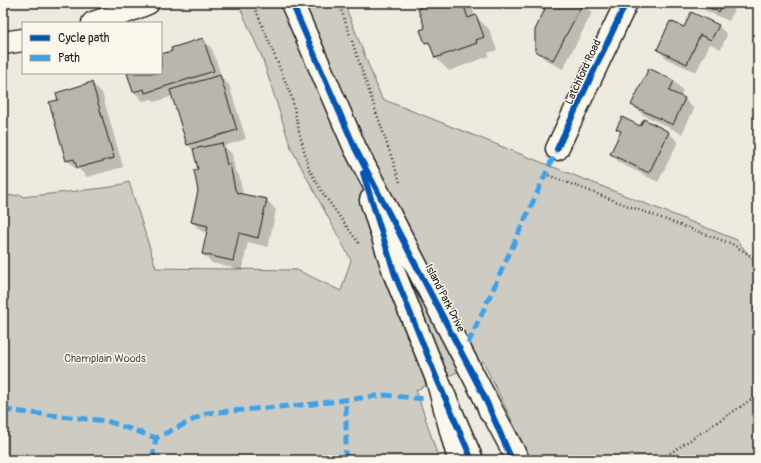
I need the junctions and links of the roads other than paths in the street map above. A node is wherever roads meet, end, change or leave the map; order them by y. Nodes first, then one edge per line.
1 (148, 3) edge
2 (292, 3) edge
3 (626, 3) edge
4 (96, 22) edge
5 (22, 40) edge
6 (3, 43) edge
7 (355, 148) junction
8 (557, 149) dead end
9 (437, 379) junction
10 (484, 396) junction
11 (459, 460) edge
12 (472, 460) edge
13 (512, 460) edge
14 (518, 460) edge

1 - 4 main road
2 - 7 main road, Island Park Drive
3 - 8 main road, Latchford Road
5 - 6 main road
7 - 9 main road, Island Park Drive
7 - 10 main road, Island Park Drive
9 - 11 main road
9 - 12 main road, Island Park Drive
10 - 13 main road, Island Park Drive
10 - 14 main road

